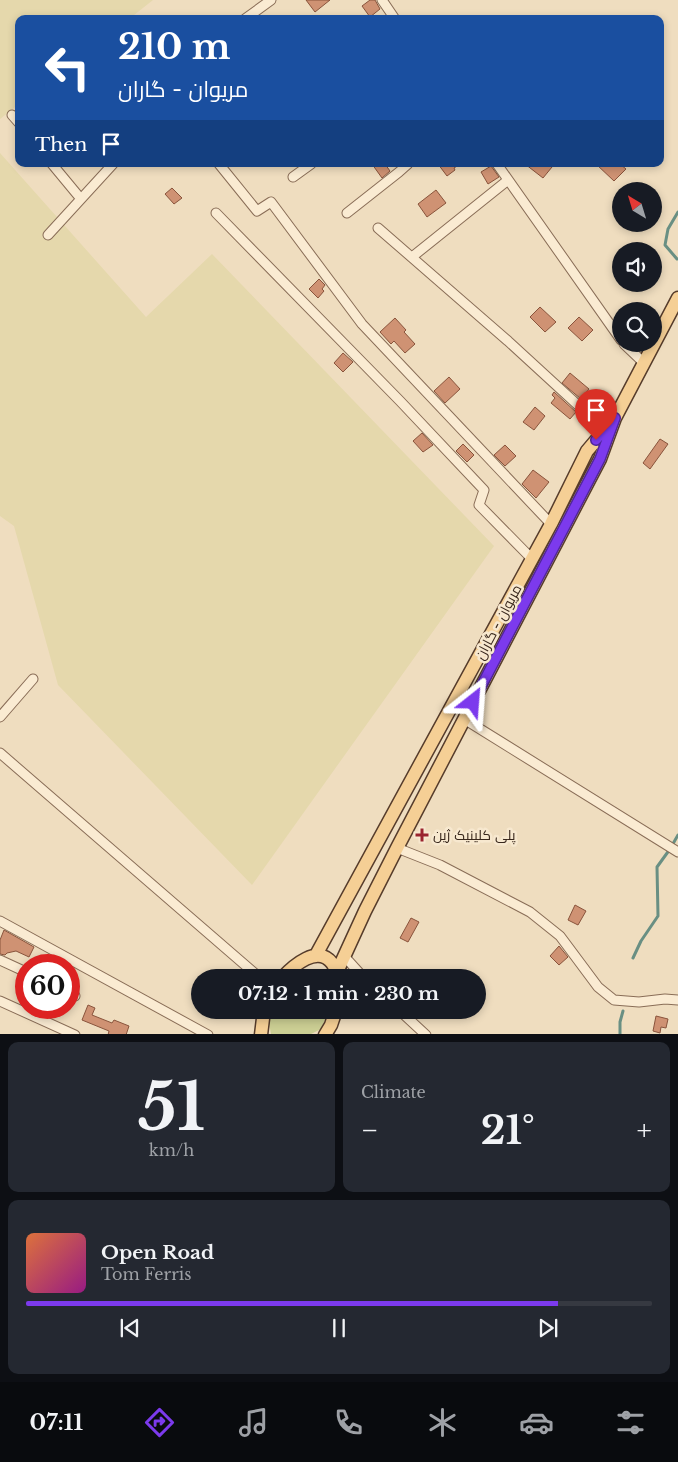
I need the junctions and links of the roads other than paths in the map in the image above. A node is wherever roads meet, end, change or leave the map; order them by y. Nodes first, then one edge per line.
1 (271, 0) edge
2 (382, 0) edge
3 (250, 15) edge
4 (392, 15) edge
5 (12, 115) dead end
6 (15, 118) edge
7 (54, 167) edge
8 (110, 167) edge
9 (221, 167) edge
10 (307, 167) edge
11 (405, 167) edge
12 (498, 167) edge
13 (294, 177) dead end
14 (508, 180) junction
15 (81, 199) junction
16 (347, 212) dead end
17 (216, 213) dead end
18 (378, 228) dead end
19 (48, 235) dead end
20 (412, 257) junction
21 (678, 298) edge
22 (612, 327) edge
23 (632, 352) edge
24 (644, 363) junction
25 (581, 408) dead end
26 (615, 418) junction
27 (551, 524) junction
28 (532, 559) junction
29 (33, 679) dead end
30 (0, 717) edge
31 (464, 719) junction
32 (0, 753) edge
33 (397, 848) junction
34 (678, 852) edge
35 (354, 887) junction
36 (374, 893) junction
37 (0, 921) edge
38 (316, 955) junction
39 (344, 956) junction
40 (0, 960) edge
41 (15, 967) edge
42 (250, 969) edge
43 (290, 969) edge
44 (335, 969) edge
45 (340, 969) edge
46 (356, 969) edge
47 (678, 1000) edge
48 (0, 1001) edge
49 (263, 1019) edge
50 (333, 1019) edge
51 (409, 1019) edge
52 (75, 1034) edge
53 (208, 1034) edge
54 (261, 1034) edge
55 (326, 1034) edge
56 (426, 1034) edge

1 - 3 street
2 - 4 street
5 - 6 street
7 - 15 street
8 - 15 street
9 - 27 street
10 - 13 street
11 - 16 street
12 - 14 street
14 - 20 street
14 - 22 street
15 - 19 street
17 - 28 street
18 - 20 street
20 - 25 street
21 - 24 main road, مریوان - گاران
23 - 24 street
24 - 26 main road, مریوان - گاران
26 - 27 main road, مریوان - گاران
26 - 31 main road, مریوان - گاران
27 - 28 main road, مریوان - گاران
28 - 35 main road, مریوان - گاران
29 - 30 street
31 - 33 main road, مریوان - گاران
31 - 34 street
32 - 42 street
33 - 36 main road, مریوان - گاران
33 - 47 street
35 - 36 main road
35 - 38 main road, مریوان - گاران
36 - 39 main road, مریوان - گاران
37 - 53 street
38 - 43 main road
38 - 44 main road
39 - 45 main road, مریوان - گاران
39 - 46 street
40 - 41 street
48 - 52 street
49 - 54 main road
50 - 55 main road
51 - 56 street

